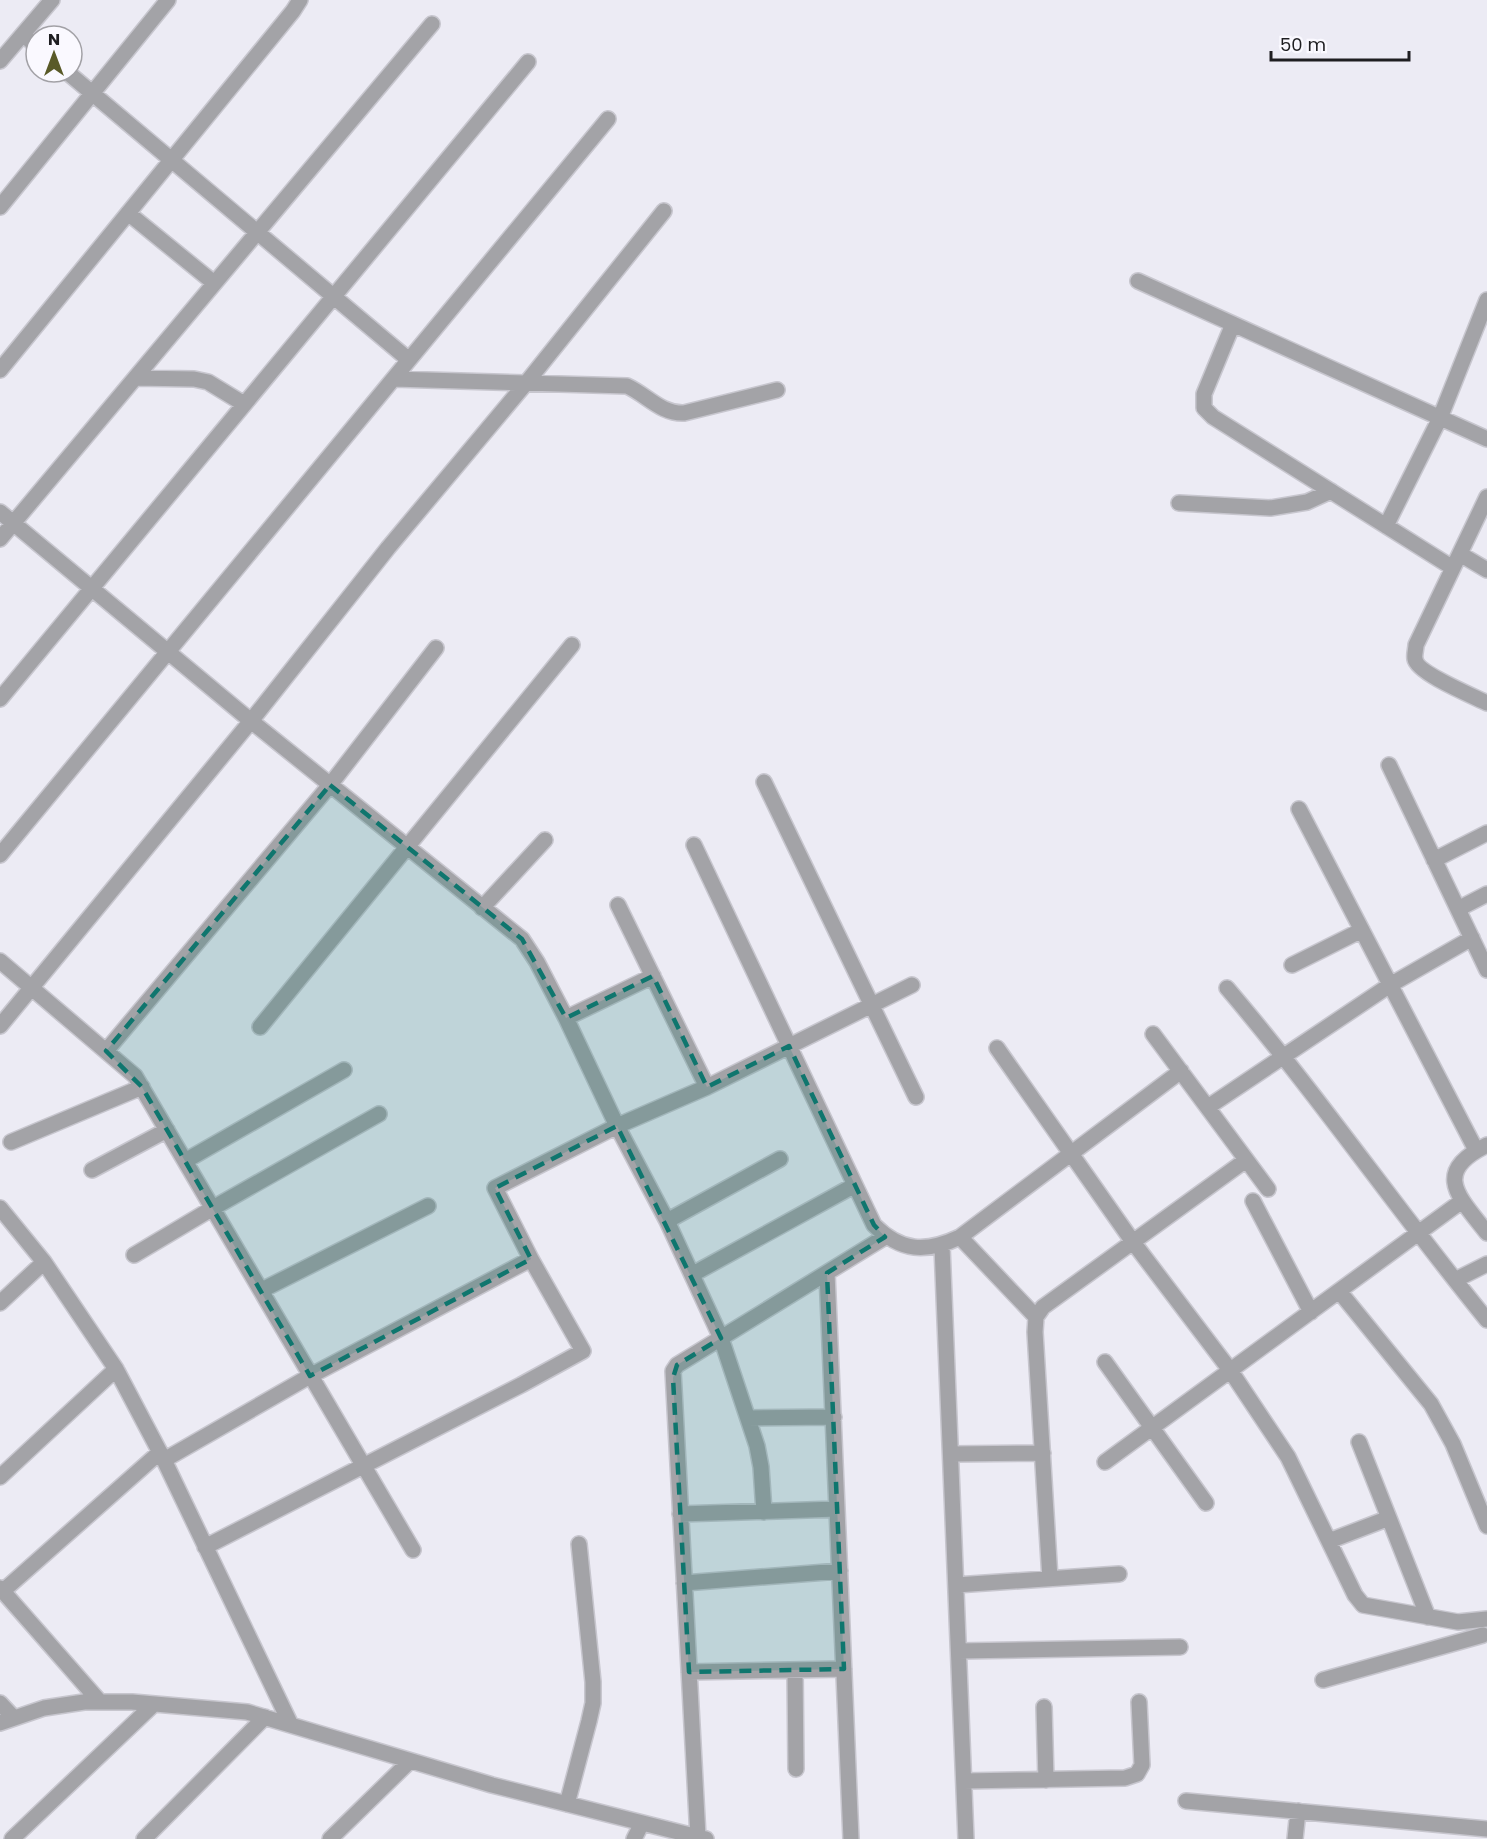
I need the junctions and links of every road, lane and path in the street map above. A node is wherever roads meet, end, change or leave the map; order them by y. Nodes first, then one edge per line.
1 (52, 0) edge
2 (168, 0) edge
3 (300, 0) edge
4 (432, 24) dead end
5 (23, 34) joint
6 (0, 61) edge
7 (528, 62) dead end
8 (81, 84) edge
9 (92, 93) junction
10 (609, 119) dead end
11 (172, 160) junction
12 (0, 207) edge
13 (664, 211) dead end
14 (128, 213) junction
15 (257, 232) junction
16 (1138, 281) dead end
17 (214, 283) junction
18 (333, 296) junction
19 (1487, 300) edge
20 (1233, 324) junction
21 (409, 360) junction
22 (0, 370) edge
23 (135, 378) junction
24 (394, 379) junction
25 (527, 382) junction
26 (777, 390) dead end
27 (244, 404) junction
28 (1440, 418) junction
29 (1487, 439) edge
30 (1331, 491) junction
31 (1487, 497) edge
32 (1179, 503) dead end
33 (0, 512) edge
34 (13, 524) junction
35 (1386, 526) junction
36 (0, 539) edge
37 (1460, 554) junction
38 (1453, 568) junction
39 (1487, 570) edge
40 (92, 589) junction
41 (572, 645) dead end
42 (436, 648) dead end
43 (168, 652) junction
44 (0, 699) edge
45 (1487, 703) edge
46 (251, 721) junction
47 (1389, 765) dead end
48 (764, 782) dead end
49 (330, 784) junction
50 (1299, 808) dead end
51 (1487, 833) edge
52 (545, 840) dead end
53 (694, 845) dead end
54 (407, 847) junction
55 (0, 855) edge
56 (1434, 860) junction
57 (1487, 894) edge
58 (618, 905) dead end
59 (482, 908) junction
60 (1458, 909) junction
61 (1362, 930) junction
62 (1472, 938) junction
63 (0, 961) edge
64 (1292, 965) dead end
65 (1487, 970) edge
66 (653, 976) junction
67 (912, 985) dead end
68 (1390, 985) junction
69 (32, 987) junction
70 (1227, 988) dead end
71 (872, 1006) junction
72 (566, 1018) junction
73 (0, 1026) edge
74 (260, 1028) dead end
75 (1153, 1034) dead end
76 (789, 1046) junction
77 (997, 1048) dead end
78 (106, 1051) junction
79 (1284, 1056) junction
80 (344, 1070) dead end
81 (1181, 1071) junction
82 (142, 1087) junction
83 (708, 1087) junction
84 (916, 1097) dead end
85 (1208, 1107) junction
86 (379, 1114) dead end
87 (617, 1126) junction
88 (167, 1130) junction
89 (10, 1142) dead end
90 (1481, 1147) edge
91 (1071, 1154) junction
92 (780, 1159) dead end
93 (1246, 1160) junction
94 (185, 1161) junction
95 (92, 1170) dead end
96 (855, 1185) junction
97 (1268, 1189) dead end
98 (1253, 1201) dead end
99 (1462, 1201) junction
100 (428, 1206) dead end
101 (0, 1208) edge
102 (213, 1208) junction
103 (668, 1221) junction
104 (1419, 1233) junction
105 (1487, 1233) edge
106 (885, 1237) junction
107 (960, 1237) junction
108 (1133, 1242) junction
109 (942, 1246) junction
110 (134, 1255) dead end
111 (531, 1259) junction
112 (44, 1262) junction
113 (1487, 1264) edge
114 (827, 1273) junction
115 (693, 1274) junction
116 (1455, 1280) junction
117 (262, 1290) junction
118 (1339, 1291) junction
119 (0, 1303) edge
120 (1311, 1312) junction
121 (1036, 1317) junction
122 (1487, 1320) edge
123 (721, 1338) junction
124 (1105, 1362) dead end
125 (116, 1369) junction
126 (1230, 1370) junction
127 (310, 1376) junction
128 (834, 1417) junction
129 (748, 1418) junction
130 (1152, 1428) junction
131 (1359, 1442) dead end
132 (951, 1454) junction
133 (1042, 1454) junction
134 (162, 1456) junction
135 (1106, 1462) dead end
136 (363, 1465) junction
137 (0, 1477) edge
138 (1482, 1500) edge
139 (1206, 1503) dead end
140 (837, 1509) junction
141 (764, 1512) junction
142 (680, 1514) junction
143 (1389, 1518) junction
144 (1487, 1526) edge
145 (1329, 1541) junction
146 (579, 1544) dead end
147 (206, 1547) junction
148 (413, 1550) dead end
149 (840, 1571) junction
150 (1119, 1574) dead end
151 (1050, 1579) junction
152 (684, 1583) junction
153 (956, 1585) junction
154 (2, 1590) edge
155 (1428, 1617) junction
156 (1483, 1630) edge
157 (1180, 1647) dead end
158 (959, 1651) junction
159 (844, 1669) junction
160 (795, 1670) junction
161 (689, 1672) junction
162 (1323, 1680) dead end
163 (0, 1702) edge
164 (100, 1702) junction
165 (1139, 1702) dead end
166 (154, 1704) junction
167 (1044, 1707) dead end
168 (265, 1717) junction
169 (7, 1721) edge
170 (291, 1725) junction
171 (411, 1761) junction
172 (796, 1769) dead end
173 (1047, 1780) junction
174 (964, 1781) junction
175 (1186, 1801) dead end
176 (567, 1804) junction
177 (1298, 1811) junction
178 (642, 1823) junction
179 (1487, 1829) edge
180 (334, 1838) edge
181 (702, 1838) edge
182 (12, 1839) edge
183 (144, 1839) edge
184 (634, 1839) edge
185 (851, 1839) edge
186 (966, 1839) edge
187 (1295, 1839) edge

1 - 5 street
2 - 9 street
3 - 11 street
4 - 15 street
5 - 6 street
7 - 18 street
8 - 9 street
9 - 11 street
9 - 12 street
10 - 21 street
11 - 14 street
11 - 15 street
13 - 25 street
14 - 17 street
14 - 22 street
15 - 17 street
15 - 18 street
16 - 20 street
17 - 23 street
18 - 21 street
18 - 27 street
19 - 28 street
20 - 28 street
20 - 30 street
21 - 24 street
23 - 27 street
23 - 34 street
24 - 25 street
24 - 43 street
25 - 26 street
25 - 46 street
27 - 40 street
28 - 29 street
28 - 35 street
30 - 32 street
30 - 35 street
31 - 37 street
33 - 34 street
34 - 36 street
34 - 40 street
35 - 38 street
37 - 38 street
37 - 39 street
38 - 45 street
40 - 43 street
40 - 44 street
41 - 54 street
42 - 49 street
43 - 46 street
43 - 55 street
46 - 49 street
46 - 69 street
47 - 56 street
48 - 71 street
49 - 54 street
49 - 78 street
50 - 61 street
51 - 56 street
52 - 59 street
53 - 76 street
54 - 59 street
54 - 74 street
56 - 60 street
57 - 60 street
58 - 66 street
59 - 72 street
60 - 62 street
61 - 64 street
61 - 68 street
62 - 65 street
62 - 68 street
63 - 69 street
66 - 72 street
66 - 83 street
67 - 71 street
68 - 79 street
68 - 90 street
69 - 73 street
69 - 78 street
70 - 79 street
71 - 76 street
71 - 84 street
72 - 87 street
75 - 81 street
76 - 83 street
76 - 96 street
77 - 91 street
78 - 82 street
79 - 85 street
79 - 104 street
80 - 94 street
81 - 85 street
81 - 91 street
82 - 88 street
82 - 89 street
83 - 87 street
85 - 93 street
86 - 102 street
87 - 103 street
87 - 111 street
88 - 94 street
88 - 95 street
90 - 99 street
91 - 107 street
91 - 108 street
92 - 103 street
93 - 97 street
93 - 108 street
94 - 102 street
96 - 106 street
96 - 115 street
98 - 120 street
99 - 104 street
99 - 105 street
100 - 117 street
101 - 112 street
102 - 110 street
102 - 117 street
103 - 115 street
104 - 116 street
104 - 118 street
106 - 109 street
106 - 114 street
107 - 109 street
107 - 121 street
108 - 121 street
108 - 126 street
109 - 132 street
111 - 127 street
111 - 136 street
112 - 119 street
112 - 125 street
113 - 116 street
114 - 123 street
114 - 128 street
115 - 123 street
116 - 122 street
117 - 127 street
118 - 120 street
118 - 138 street
120 - 126 street
121 - 133 street
123 - 129 street
123 - 142 street
124 - 130 street
125 - 134 street
125 - 137 street
126 - 130 street
126 - 145 street
127 - 134 street
127 - 136 street
128 - 129 street
128 - 140 street
129 - 141 street
130 - 135 street
130 - 139 street
131 - 143 street
132 - 133 street
132 - 153 street
133 - 151 street
134 - 147 street
134 - 154 street
136 - 147 street
136 - 148 street
138 - 144 street
140 - 141 street
140 - 149 street
141 - 142 street
142 - 152 street
143 - 145 street
143 - 155 street
145 - 155 street
146 - 176 street
147 - 170 street
149 - 152 street
149 - 159 street
150 - 151 street
151 - 153 street
152 - 161 street
153 - 158 street
154 - 164 street
155 - 156 street
156 - 162 street
157 - 158 street
158 - 174 street
159 - 160 street
159 - 185 street
160 - 161 street
160 - 172 street
161 - 181 street
163 - 169 street
164 - 166 street
164 - 169 street
165 - 173 street
166 - 168 street
166 - 182 street
167 - 173 street
168 - 170 street
168 - 183 street
170 - 171 street
171 - 176 street
171 - 180 street
173 - 174 street
174 - 186 street
175 - 177 street
176 - 178 street
177 - 179 street
177 - 187 street
178 - 181 street
178 - 184 street

